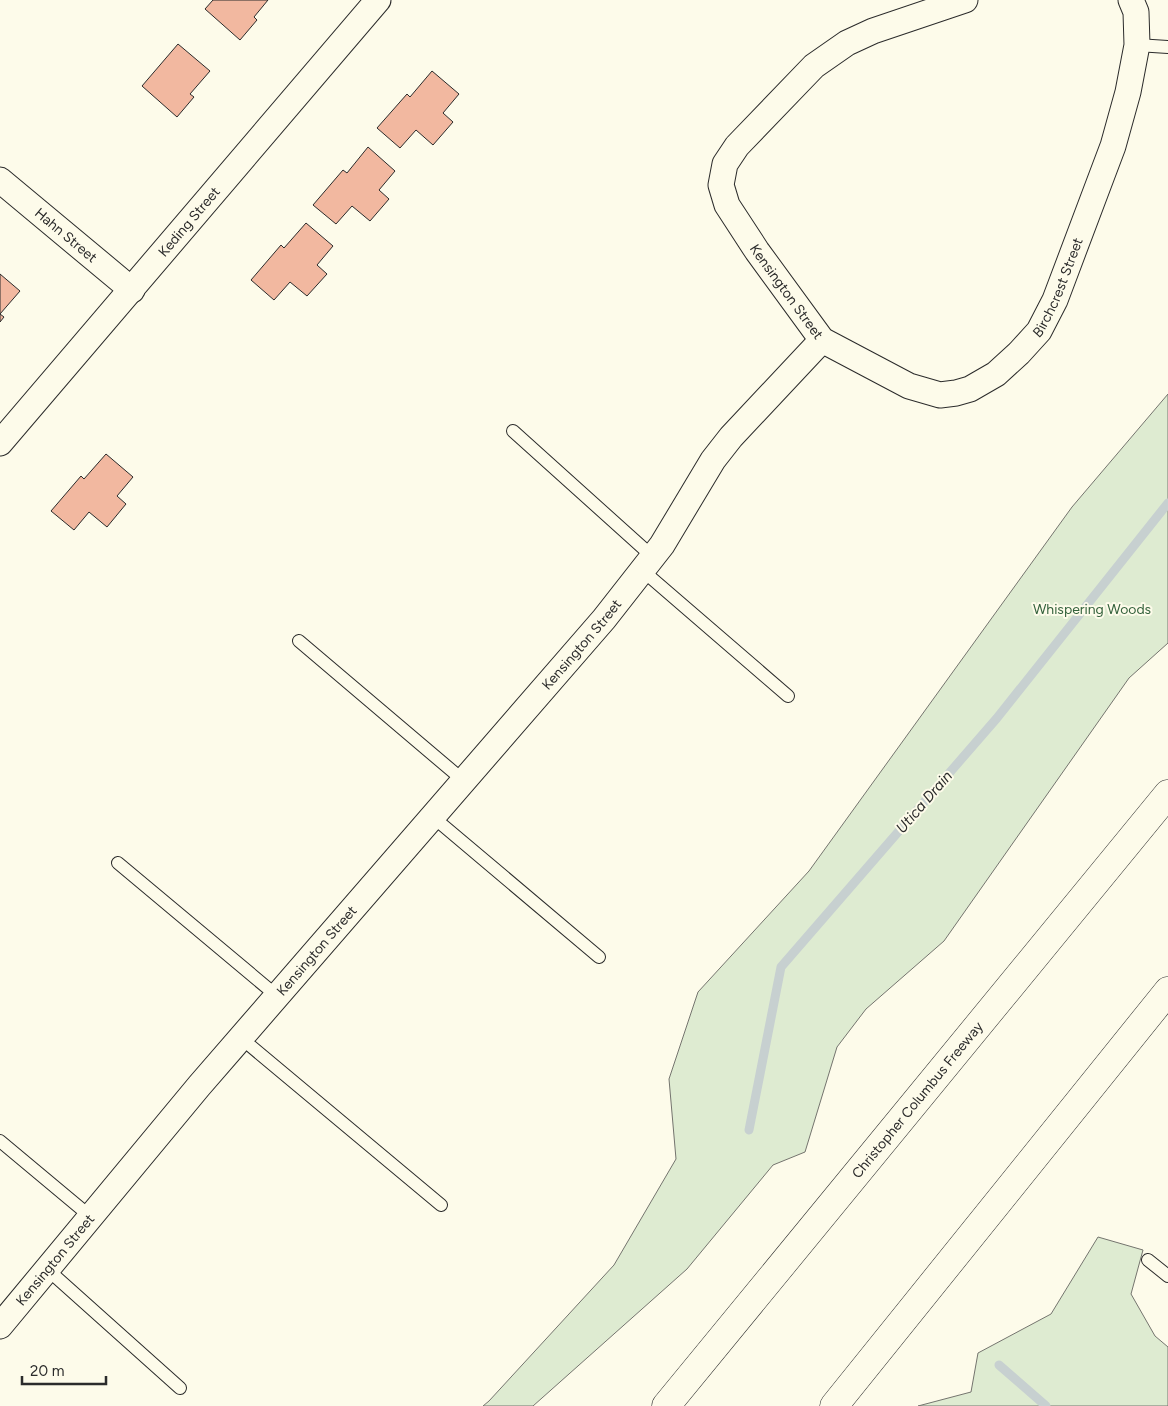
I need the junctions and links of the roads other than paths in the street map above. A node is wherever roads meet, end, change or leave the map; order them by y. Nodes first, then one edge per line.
1 (378, 0) edge
2 (965, 0) edge
3 (1131, 0) edge
4 (1137, 45) junction
5 (1168, 47) edge
6 (0, 180) edge
7 (132, 290) junction
8 (822, 340) junction
9 (513, 431) dead end
10 (0, 443) edge
11 (648, 564) junction
12 (299, 641) dead end
13 (788, 696) dead end
14 (464, 781) junction
15 (1168, 794) edge
16 (433, 817) junction
17 (118, 863) dead end
18 (599, 957) dead end
19 (1168, 991) edge
20 (278, 996) junction
21 (241, 1038) junction
22 (0, 1141) edge
23 (441, 1205) dead end
24 (91, 1217) junction
25 (1148, 1260) dead end
26 (47, 1269) junction
27 (1168, 1276) edge
28 (0, 1326) edge
29 (180, 1388) dead end
30 (668, 1402) edge
31 (834, 1406) edge

1 - 7 street, Keding Street
2 - 8 street, Kensington Street
3 - 4 street, Birchcrest Street
4 - 5 lane
4 - 8 street, Birchcrest Street
6 - 7 street, Hahn Street
7 - 10 street, Keding Street
8 - 11 street, Kensington Street
9 - 11 lane
11 - 13 lane
11 - 14 street, Kensington Street
12 - 14 lane
14 - 16 street, Kensington Street
15 - 30 highway, Christopher Columbus Freeway
16 - 18 lane
16 - 20 street, Kensington Street
17 - 20 lane
19 - 31 highway
20 - 21 street, Kensington Street
21 - 23 lane
21 - 24 street, Kensington Street
22 - 24 lane
24 - 26 street, Kensington Street
25 - 27 lane
26 - 28 street, Kensington Street
26 - 29 lane

